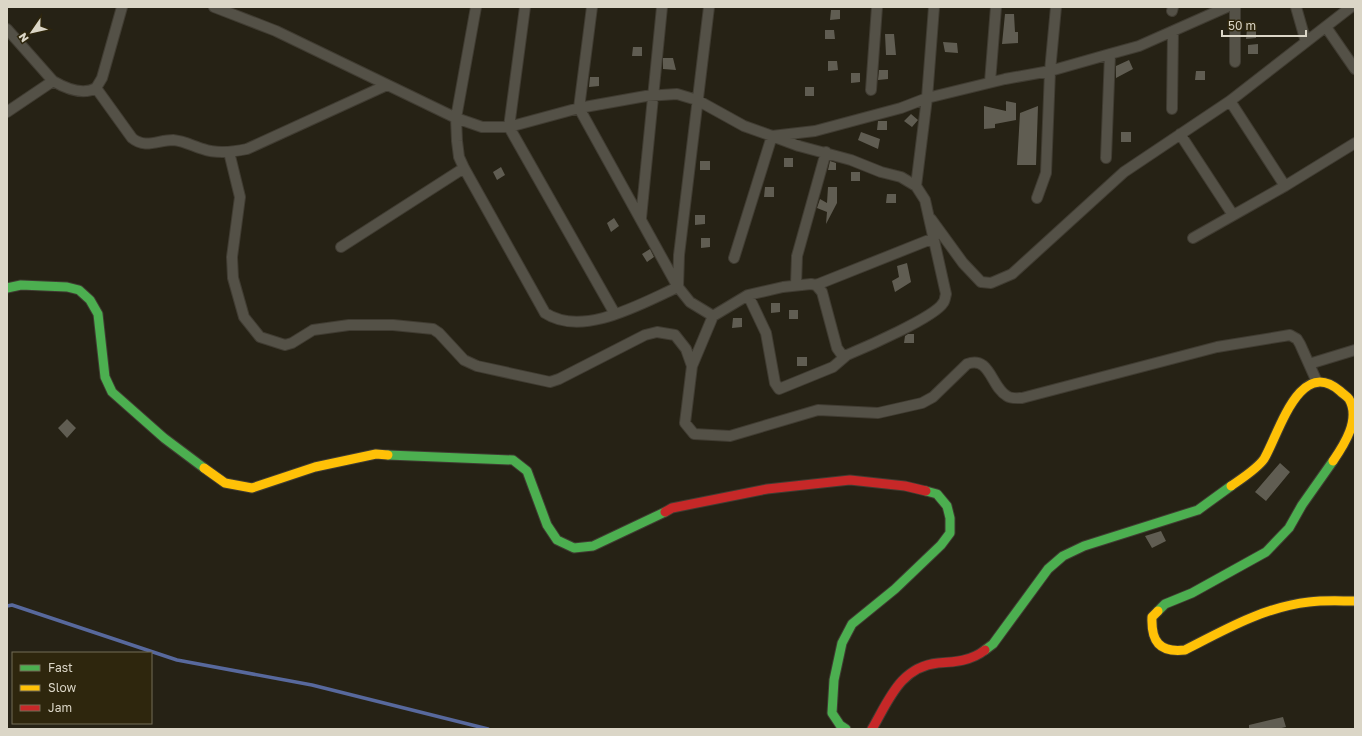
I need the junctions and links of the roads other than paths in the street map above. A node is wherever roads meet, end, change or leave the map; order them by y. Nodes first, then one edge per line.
1 (122, 7) edge
2 (214, 7) edge
3 (476, 7) edge
4 (525, 7) edge
5 (592, 7) edge
6 (662, 7) edge
7 (709, 7) edge
8 (877, 7) edge
9 (934, 7) edge
10 (996, 7) edge
11 (1056, 7) edge
12 (1227, 7) edge
13 (1235, 7) edge
14 (1296, 7) edge
15 (1351, 7) edge
16 (1326, 27) junction
17 (7, 29) edge
18 (1173, 32) junction
19 (1306, 42) junction
20 (1110, 54) junction
21 (1235, 62) dead end
22 (1355, 69) edge
23 (1050, 71) junction
24 (53, 81) junction
25 (990, 82) junction
26 (387, 84) junction
27 (96, 88) junction
28 (871, 90) dead end
29 (653, 96) junction
30 (927, 98) junction
31 (697, 100) junction
32 (1230, 101) junction
33 (579, 108) junction
34 (1172, 109) dead end
35 (7, 112) edge
36 (456, 118) junction
37 (510, 127) junction
38 (1180, 134) junction
39 (772, 136) junction
40 (1355, 143) edge
41 (229, 152) junction
42 (826, 152) junction
43 (1106, 158) dead end
44 (464, 168) junction
45 (916, 186) junction
46 (1285, 186) junction
47 (1037, 198) dead end
48 (929, 216) junction
49 (1233, 216) junction
50 (641, 218) junction
51 (934, 238) junction
52 (1193, 238) dead end
53 (341, 248) dead end
54 (734, 258) dead end
55 (796, 285) junction
56 (816, 285) junction
57 (678, 286) junction
58 (7, 288) edge
59 (748, 295) junction
60 (615, 314) junction
61 (713, 316) junction
62 (1355, 350) edge
63 (847, 355) junction
64 (1309, 364) junction
65 (692, 366) junction
66 (1317, 382) junction
67 (1355, 601) edge
68 (841, 728) edge
69 (872, 729) edge

1 - 27 street
2 - 26 street
3 - 36 street
4 - 37 street
5 - 33 street
6 - 29 street
7 - 31 street
8 - 28 street
9 - 30 street
10 - 25 street
11 - 23 street
12 - 18 street
13 - 21 street
14 - 19 street
15 - 16 street
16 - 19 street
16 - 22 street
17 - 24 street
18 - 20 street
18 - 34 street
19 - 32 street
20 - 23 street
20 - 43 street
23 - 25 street
23 - 47 street
24 - 27 street
24 - 35 street
25 - 30 street
26 - 36 street
26 - 41 street
27 - 41 street
29 - 31 street
29 - 33 street
29 - 50 street
30 - 39 street
30 - 45 street
31 - 39 street
31 - 57 street
32 - 38 street
32 - 46 street
33 - 37 street
33 - 50 street
36 - 37 street
36 - 44 street
37 - 60 street
38 - 48 street
38 - 49 street
39 - 42 street
39 - 54 street
40 - 46 street
41 - 65 street
42 - 45 street
42 - 55 street
44 - 53 street
44 - 60 street
45 - 48 street
46 - 49 street
48 - 51 street
49 - 52 street
50 - 57 street
51 - 56 street
51 - 63 street
55 - 56 street
55 - 59 street
56 - 63 street
57 - 60 street
57 - 61 street
58 - 68 main road
59 - 61 street
59 - 63 street
61 - 65 street
62 - 64 street
64 - 65 street
64 - 66 street
66 - 67 main road
66 - 69 main road

